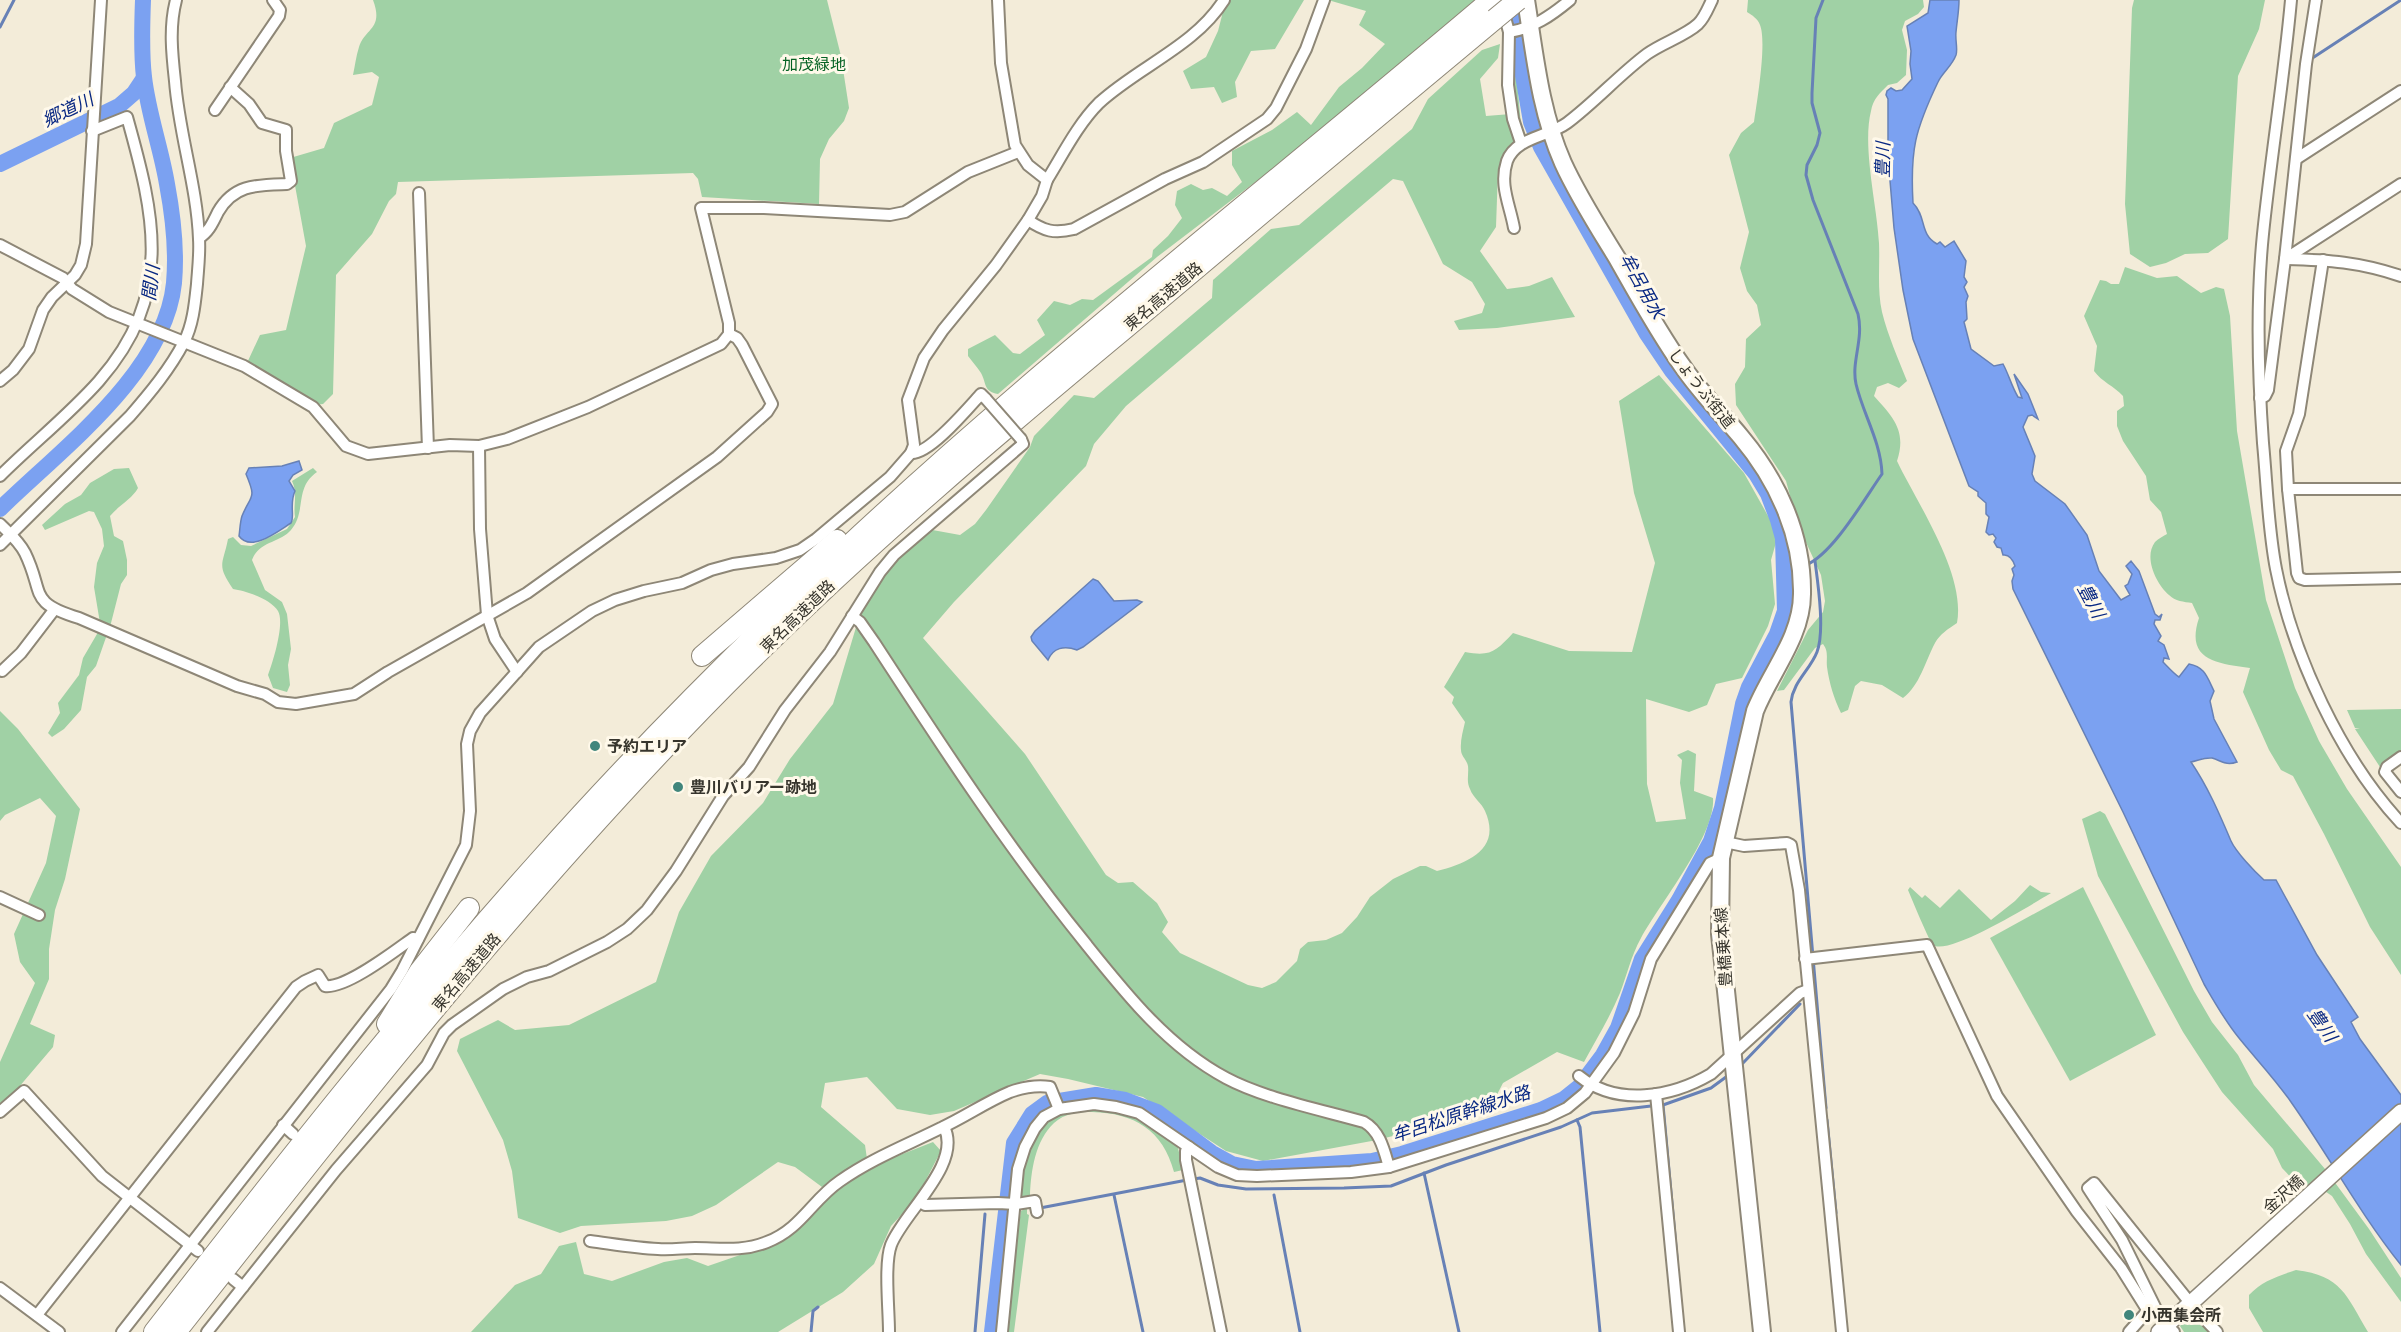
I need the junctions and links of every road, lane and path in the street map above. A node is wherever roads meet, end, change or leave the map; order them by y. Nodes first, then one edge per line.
1 (101, 0) edge
2 (176, 0) edge
3 (273, 0) edge
4 (998, 0) edge
5 (1224, 0) edge
6 (1324, 0) edge
7 (1518, 0) edge
8 (1526, 0) edge
9 (1570, 0) edge
10 (1712, 0) edge
11 (2291, 0) edge
12 (2316, 0) edge
13 (1506, 17) edge
14 (230, 87) junction
15 (2401, 91) edge
16 (215, 110) dead end
17 (93, 130) junction
18 (1547, 134) junction
19 (1525, 142) junction
20 (1018, 152) junction
21 (2296, 159) junction
22 (1047, 180) junction
23 (2401, 184) edge
24 (419, 193) dead end
25 (1028, 220) junction
26 (1514, 228) dead end
27 (199, 238) junction
28 (0, 245) edge
29 (2285, 259) junction
30 (2323, 260) junction
31 (2401, 276) edge
32 (67, 283) junction
33 (138, 323) junction
34 (729, 334) junction
35 (182, 341) junction
36 (0, 381) edge
37 (2260, 398) junction
38 (479, 446) junction
39 (428, 448) junction
40 (912, 453) junction
41 (932, 470) junction
42 (0, 476) edge
43 (2288, 489) junction
44 (2401, 489) edge
45 (6, 530) edge
46 (0, 545) edge
47 (1800, 567) joint
48 (2401, 578) edge
49 (54, 610) junction
50 (487, 615) junction
51 (852, 616) junction
52 (702, 656) dead end
53 (2, 671) dead end
54 (517, 672) junction
55 (2401, 758) edge
56 (2401, 792) edge
57 (2401, 823) edge
58 (1723, 850) junction
59 (0, 897) edge
60 (469, 908) dead end
61 (39, 915) dead end
62 (418, 939) junction
63 (1807, 959) junction
64 (1808, 990) junction
65 (1733, 1054) junction
66 (1587, 1082) junction
67 (346, 1090) junction
68 (1656, 1094) junction
69 (1059, 1107) junction
70 (0, 1112) edge
71 (2401, 1112) edge
72 (283, 1125) junction
73 (944, 1127) junction
74 (293, 1134) dead end
75 (1189, 1147) junction
76 (327, 1161) dead end
77 (1389, 1165) junction
78 (336, 1170) junction
79 (130, 1197) junction
80 (920, 1202) junction
81 (1014, 1204) junction
82 (1036, 1208) dead end
83 (590, 1241) dead end
84 (194, 1247) junction
85 (233, 1279) dead end
86 (243, 1287) junction
87 (0, 1288) edge
88 (2190, 1303) junction
89 (37, 1315) junction
90 (2156, 1317) edge
91 (59, 1332) edge
92 (122, 1332) edge
93 (153, 1332) edge
94 (176, 1332) edge
95 (207, 1332) edge
96 (889, 1332) edge
97 (1002, 1332) edge
98 (1221, 1332) edge
99 (1679, 1332) edge
100 (1762, 1332) edge
101 (1842, 1332) edge
102 (2129, 1332) edge
103 (2217, 1332) edge

1 - 17 street
2 - 27 street
3 - 14 street
4 - 20 street
5 - 22 street
6 - 25 street
7 - 13 highway, 東名高速道路, bridge
8 - 13 main road, しょうぶ街道
9 - 13 street
10 - 18 street
11 - 37 street
12 - 21 street
13 - 18 main road, しょうぶ街道
13 - 19 street
13 - 41 highway, 東名高速道路
13 - 94 highway, 東名高速道路
14 - 16 street
14 - 27 street
15 - 21 street
17 - 32 street
17 - 33 street
18 - 19 street
18 - 47 main road, しょうぶ街道
19 - 26 street
20 - 22 street
20 - 34 street
21 - 29 street
22 - 25 street
23 - 29 street
24 - 39 street
25 - 40 street
27 - 35 street
28 - 32 street
29 - 30 street
29 - 37 street
30 - 31 street
30 - 43 street
32 - 33 street
32 - 36 street
33 - 35 street
33 - 42 street
34 - 38 street
34 - 50 street
35 - 39 street
35 - 45 street
37 - 57 street
38 - 39 street
38 - 50 street
40 - 51 street, bridge
40 - 54 street
41 - 52 highway
41 - 67 highway, 東名高速道路
43 - 44 street
43 - 48 street
45 - 46 street
45 - 49 street
47 - 58 main road, 豊橋乗本線
49 - 50 street
49 - 53 street
50 - 54 street
51 - 77 street
51 - 78 street
54 - 62 street
55 - 56 street
58 - 63 street
58 - 65 main road, 豊橋乗本線
58 - 66 street
59 - 61 street
60 - 67 highway
62 - 72 street
62 - 79 street
63 - 64 street
63 - 90 street
64 - 65 street
64 - 101 street
65 - 68 street
65 - 100 main road, 豊橋乗本線
66 - 68 street
66 - 77 street
67 - 93 highway, 東名高速道路
68 - 99 street
69 - 73 street
69 - 75 street
69 - 81 street
70 - 79 street
71 - 88 main road, 金沢橋
72 - 74 street
72 - 84 street
73 - 80 street
73 - 83 street
75 - 77 street
75 - 98 street
76 - 78 street
78 - 86 street
79 - 84 street
79 - 89 street
80 - 81 street
80 - 96 street
81 - 82 street
81 - 97 street
84 - 92 street
85 - 86 street
86 - 95 street
87 - 89 street
88 - 90 main road, 金沢橋
88 - 90 street
88 - 103 street
89 - 91 street
90 - 102 street

